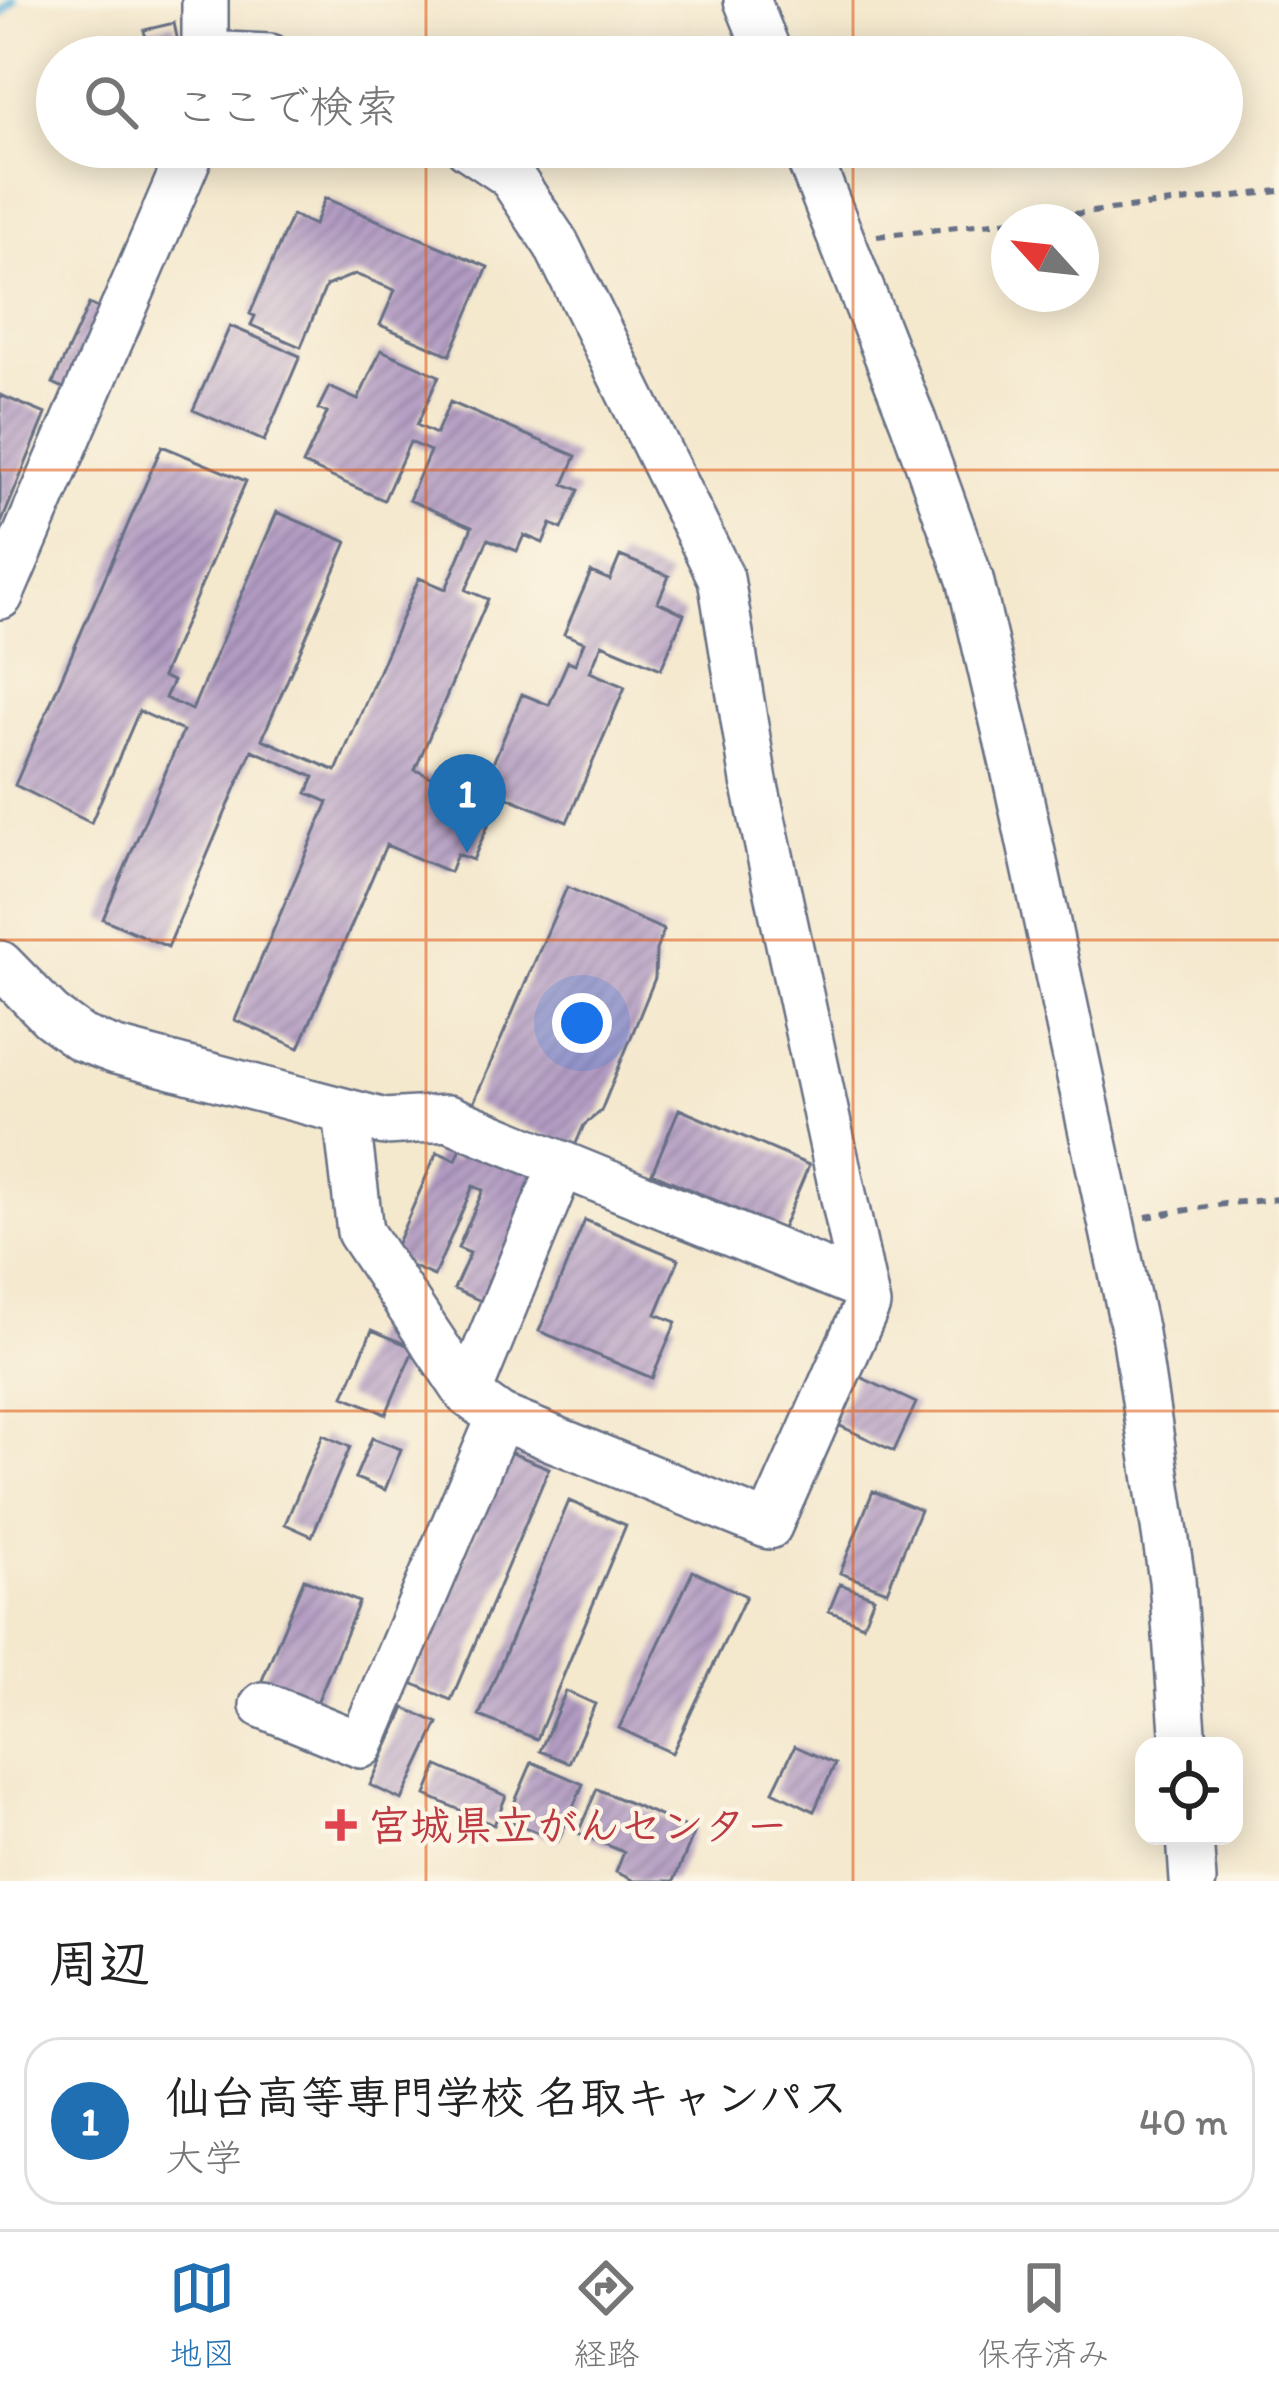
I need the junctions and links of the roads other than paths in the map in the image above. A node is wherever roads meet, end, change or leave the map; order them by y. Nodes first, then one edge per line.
1 (205, 0) edge
2 (747, 0) edge
3 (205, 36) edge
4 (762, 36) edge
5 (184, 168) edge
6 (499, 168) edge
7 (813, 168) edge
8 (0, 596) edge
9 (0, 964) edge
10 (346, 1112) junction
11 (562, 1164) junction
12 (863, 1287) junction
13 (484, 1405) junction
14 (263, 1705) dead end
15 (1183, 1737) edge
16 (1191, 1845) edge
17 (1193, 1881) edge

1 - 3 street
2 - 4 street
5 - 8 street
6 - 12 street
7 - 15 street
9 - 10 street
10 - 11 street
10 - 13 street
11 - 12 street
11 - 13 street
12 - 13 street
13 - 14 street
16 - 17 street

